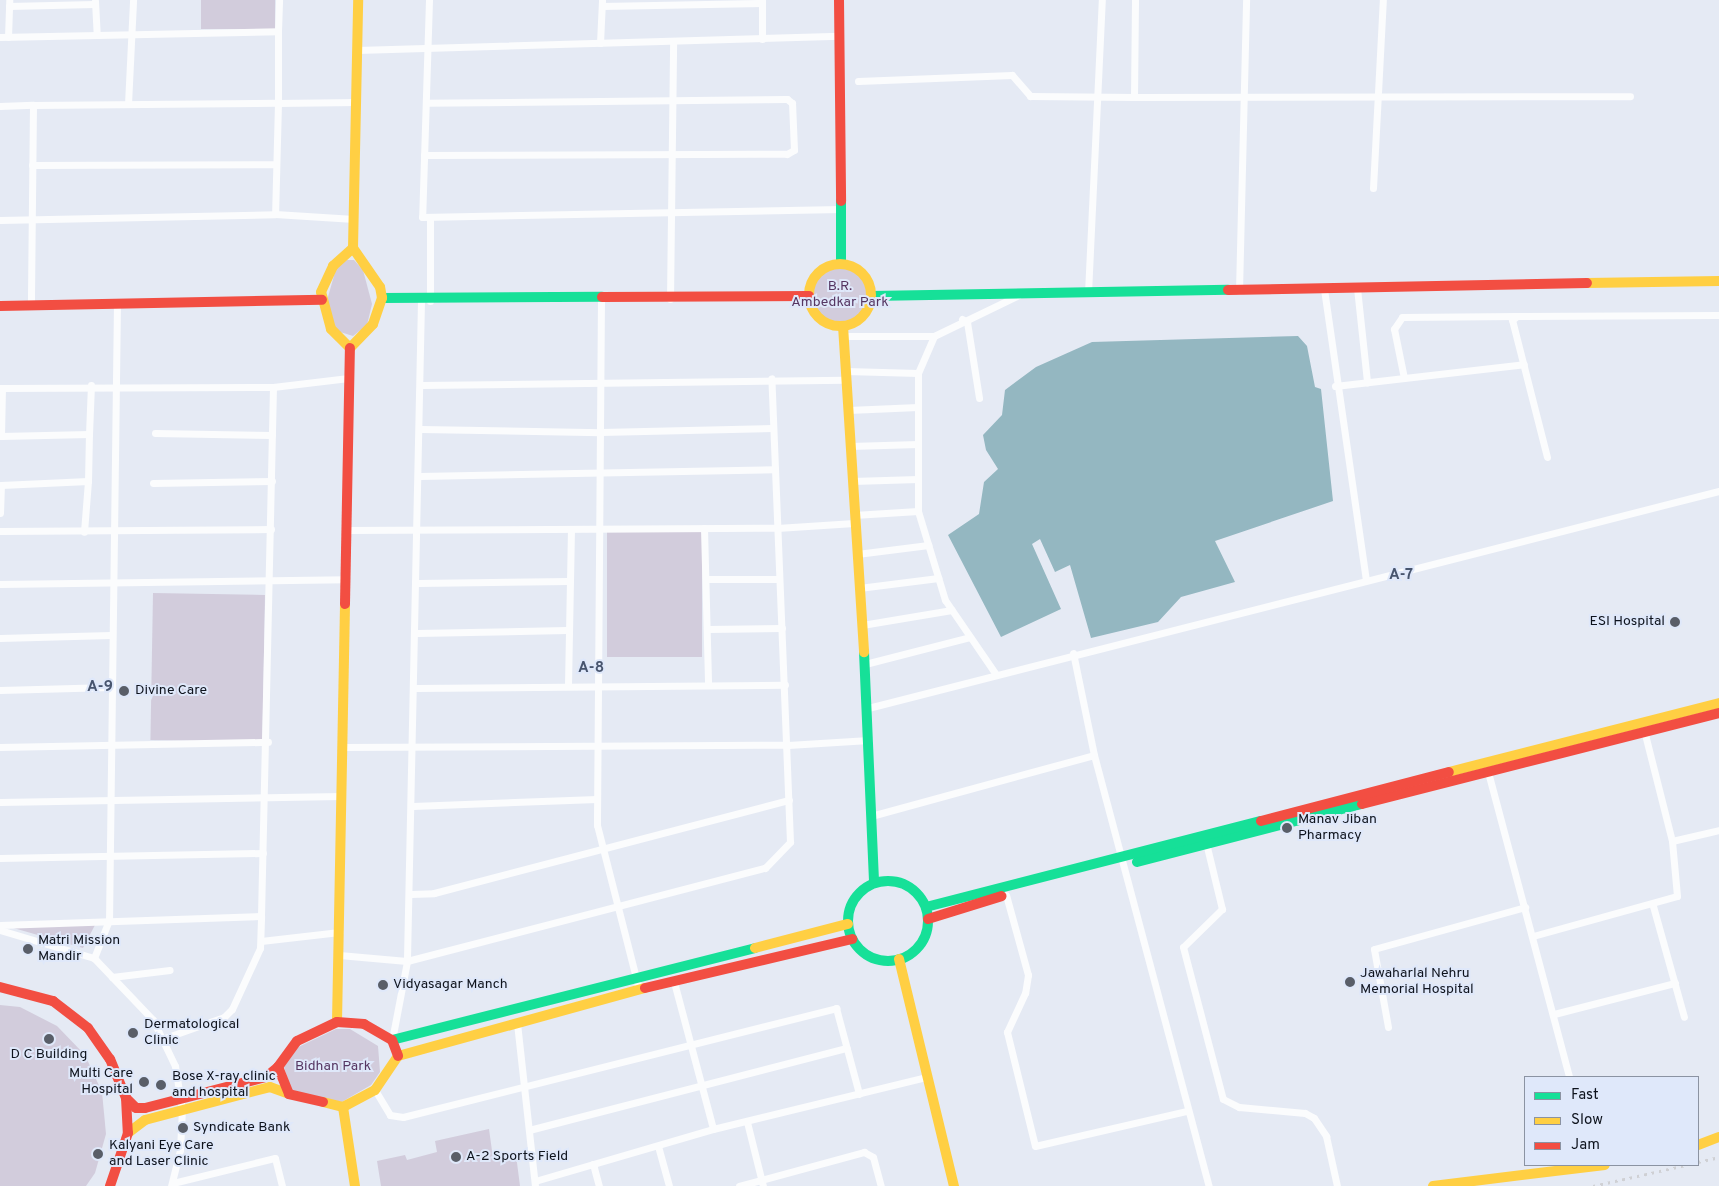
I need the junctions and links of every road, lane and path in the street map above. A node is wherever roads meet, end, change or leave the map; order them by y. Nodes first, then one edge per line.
1 (133, 0) edge
2 (279, 0) edge
3 (358, 0) edge
4 (429, 0) edge
5 (839, 0) edge
6 (1102, 0) edge
7 (1135, 0) edge
8 (1246, 0) edge
9 (1382, 0) edge
10 (736, 1) edge
11 (762, 1) edge
12 (95, 2) edge
13 (9, 3) edge
14 (602, 3) edge
15 (641, 3) edge
16 (278, 31) junction
17 (131, 35) junction
18 (96, 36) junction
19 (840, 36) junction
20 (0, 37) edge
21 (8, 37) junction
22 (762, 39) junction
23 (673, 41) junction
24 (600, 43) junction
25 (428, 48) junction
26 (357, 50) junction
27 (858, 81) dead end
28 (1098, 96) junction
29 (1630, 96) dead end
30 (1134, 97) junction
31 (1244, 97) junction
32 (1378, 97) junction
33 (672, 99) junction
34 (356, 102) junction
35 (278, 103) junction
36 (426, 103) junction
37 (128, 104) junction
38 (33, 105) junction
39 (0, 106) edge
40 (672, 152) junction
41 (424, 155) junction
42 (276, 164) junction
43 (32, 165) junction
44 (1373, 188) dead end
45 (841, 209) junction
46 (671, 213) junction
47 (275, 214) junction
48 (430, 217) junction
49 (31, 219) junction
50 (354, 219) junction
51 (0, 220) edge
52 (353, 248) junction
53 (841, 264) junction
54 (1719, 281) edge
55 (1357, 288) junction
56 (1324, 289) junction
57 (1239, 291) junction
58 (1088, 293) junction
59 (1022, 294) junction
60 (809, 296) junction
61 (871, 296) junction
62 (382, 298) junction
63 (601, 299) junction
64 (670, 299) junction
65 (322, 300) junction
66 (425, 301) junction
67 (117, 304) junction
68 (31, 305) junction
69 (0, 306) edge
70 (1719, 315) edge
71 (1517, 316) junction
72 (962, 319) junction
73 (843, 331) junction
74 (934, 336) junction
75 (350, 348) junction
76 (1524, 364) junction
77 (918, 374) junction
78 (846, 376) junction
79 (348, 378) junction
80 (771, 378) junction
81 (1404, 378) junction
82 (601, 380) junction
83 (1367, 382) junction
84 (91, 385) junction
85 (421, 385) junction
86 (118, 386) junction
87 (1335, 386) junction
88 (273, 387) junction
89 (1, 388) edge
90 (980, 398) dead end
91 (918, 407) junction
92 (848, 410) junction
93 (773, 428) junction
94 (421, 429) junction
95 (602, 432) junction
96 (155, 433) dead end
97 (89, 434) junction
98 (272, 435) junction
99 (918, 444) junction
100 (850, 446) junction
101 (1547, 457) dead end
102 (774, 469) junction
103 (602, 475) junction
104 (420, 476) junction
105 (918, 479) junction
106 (88, 481) junction
107 (272, 481) junction
108 (852, 481) junction
109 (153, 483) dead end
110 (1719, 491) edge
111 (918, 511) junction
112 (0, 513) edge
113 (854, 519) junction
114 (116, 528) junction
115 (602, 528) junction
116 (704, 528) junction
117 (777, 528) junction
118 (271, 529) junction
119 (347, 530) junction
120 (419, 530) junction
121 (571, 530) junction
122 (0, 531) edge
123 (84, 532) junction
124 (928, 545) junction
125 (857, 554) junction
126 (938, 578) junction
127 (346, 579) junction
128 (707, 579) junction
129 (779, 579) junction
130 (270, 580) junction
131 (1366, 580) junction
132 (568, 581) junction
133 (112, 583) junction
134 (418, 583) junction
135 (0, 584) edge
136 (859, 588) junction
137 (952, 610) junction
138 (862, 626) junction
139 (782, 628) junction
140 (567, 630) junction
141 (708, 630) junction
142 (417, 633) junction
143 (112, 635) junction
144 (0, 638) edge
145 (970, 638) junction
146 (1073, 653) junction
147 (865, 664) junction
148 (995, 673) junction
149 (568, 685) junction
150 (599, 685) junction
151 (708, 685) junction
152 (785, 685) junction
153 (111, 687) junction
154 (416, 688) junction
155 (0, 690) edge
156 (1719, 703) edge
157 (868, 708) junction
158 (1719, 713) edge
159 (1643, 728) junction
160 (869, 740) junction
161 (268, 742) junction
162 (112, 744) junction
163 (598, 744) junction
164 (788, 745) junction
165 (414, 746) junction
166 (0, 747) edge
167 (342, 747) junction
168 (1094, 755) junction
169 (1488, 772) junction
170 (341, 796) junction
171 (264, 798) junction
172 (597, 799) junction
173 (789, 800) junction
174 (108, 801) junction
175 (0, 802) edge
176 (413, 806) junction
177 (871, 816) junction
178 (1719, 830) edge
179 (1672, 841) junction
180 (1207, 847) junction
181 (602, 852) junction
182 (263, 853) junction
183 (108, 855) junction
184 (0, 858) edge
185 (1126, 861) junction
186 (874, 883) junction
187 (411, 894) junction
188 (1006, 895) junction
189 (616, 905) junction
190 (1653, 906) junction
191 (926, 907) junction
192 (1525, 907) junction
193 (261, 916) junction
194 (928, 919) junction
195 (109, 920) junction
196 (848, 924) junction
197 (0, 925) edge
198 (0, 930) edge
199 (339, 932) junction
200 (1534, 936) junction
201 (852, 939) junction
202 (261, 941) junction
203 (340, 956) junction
204 (94, 958) junction
205 (899, 959) junction
206 (407, 961) junction
207 (170, 970) dead end
208 (112, 977) junction
209 (636, 978) junction
210 (674, 982) junction
211 (1674, 983) junction
212 (0, 987) edge
213 (639, 990) junction
214 (1554, 1014) junction
215 (1684, 1017) dead end
216 (337, 1022) junction
217 (517, 1023) junction
218 (1388, 1027) dead end
219 (162, 1039) junction
220 (392, 1040) junction
221 (691, 1044) junction
222 (847, 1048) junction
223 (398, 1056) junction
224 (278, 1067) junction
225 (927, 1076) junction
226 (1569, 1076) edge
227 (525, 1086) junction
228 (702, 1087) junction
229 (375, 1090) junction
230 (289, 1094) junction
231 (859, 1094) junction
232 (126, 1098) junction
233 (181, 1104) junction
234 (343, 1107) junction
235 (1187, 1111) junction
236 (747, 1122) junction
237 (529, 1130) junction
238 (713, 1130) junction
239 (128, 1134) junction
240 (1719, 1137) edge
241 (1699, 1145) edge
242 (658, 1146) junction
243 (594, 1164) junction
244 (1591, 1166) edge
245 (762, 1183) edge
246 (172, 1184) edge
247 (535, 1184) edge
248 (110, 1186) edge
249 (282, 1186) edge
250 (356, 1186) edge
251 (599, 1186) edge
252 (669, 1186) edge
253 (740, 1186) edge
254 (882, 1186) edge
255 (954, 1186) edge
256 (1209, 1186) edge
257 (1337, 1186) edge
258 (1433, 1186) edge

1 - 17 street
2 - 16 street
3 - 26 street
4 - 25 street
5 - 19 street
6 - 28 street
7 - 30 street
8 - 31 street
9 - 32 street
10 - 11 street
10 - 15 street
11 - 22 street
12 - 13 street
12 - 18 street
13 - 21 street
14 - 15 street
14 - 24 street
16 - 17 street
16 - 35 street
17 - 18 street
17 - 37 street
18 - 21 street
19 - 22 street
19 - 45 street
20 - 21 street
22 - 23 street
23 - 24 street
23 - 33 street
24 - 25 street
25 - 26 street
25 - 36 street
26 - 34 street
27 - 28 street
28 - 30 street
28 - 58 street
29 - 32 street
30 - 31 street
31 - 32 street
31 - 57 street
32 - 44 street
33 - 36 street
33 - 40 street
33 - 40 street
34 - 35 street
34 - 50 street
35 - 37 street
35 - 42 street
36 - 41 street
37 - 38 street
38 - 39 street
38 - 43 street
40 - 41 street
40 - 46 street
41 - 48 street
42 - 43 street
42 - 47 street
43 - 49 street
45 - 46 street
45 - 53 street
46 - 48 street
46 - 64 street
47 - 49 street
47 - 50 street
48 - 66 street
49 - 51 street
49 - 68 street
50 - 52 street
52 - 62 street
52 - 65 street
53 - 60 street
53 - 61 street
54 - 55 street
55 - 56 street
55 - 83 street
56 - 57 street
56 - 87 street
57 - 58 street
58 - 59 street
59 - 61 street
59 - 72 street
60 - 64 street
60 - 73 street
61 - 73 street
62 - 66 street
62 - 75 street
63 - 64 street
63 - 66 street
63 - 82 street
65 - 67 street
65 - 75 street
66 - 85 street
67 - 68 street
67 - 86 street
68 - 69 street
70 - 71 street
71 - 76 street
71 - 81 street
72 - 74 street
72 - 90 street
73 - 74 street
73 - 78 street
74 - 77 street
75 - 79 street
76 - 81 street
76 - 101 street
77 - 78 street
77 - 91 street
78 - 80 street
78 - 92 street
79 - 88 street
79 - 119 street
80 - 82 street
80 - 93 street
81 - 83 street
82 - 85 street
82 - 95 street
83 - 87 street
84 - 86 street
84 - 89 street
84 - 97 street
85 - 94 street
86 - 88 street
86 - 114 street
87 - 131 street
88 - 98 street
89 - 97 street
91 - 92 street
91 - 99 street
92 - 100 street
93 - 95 street
93 - 102 street
94 - 95 street
94 - 104 street
95 - 103 street
96 - 98 street
97 - 106 street
98 - 107 street
99 - 100 street
99 - 105 street
100 - 108 street
102 - 103 street
102 - 117 street
103 - 104 street
103 - 115 street
104 - 120 street
105 - 108 street
105 - 111 street
106 - 112 street
106 - 123 street
107 - 109 street
107 - 118 street
108 - 113 street
110 - 131 street
111 - 113 street
111 - 124 street
113 - 117 street
113 - 125 street
114 - 118 street
114 - 123 street
114 - 133 street
115 - 116 street
115 - 121 street
115 - 150 street
116 - 117 street
116 - 128 street
117 - 129 street
118 - 130 street
119 - 120 street
119 - 127 street
120 - 121 street
120 - 134 street
121 - 132 street
122 - 123 street
124 - 125 street
124 - 126 street
125 - 136 street
126 - 136 street
126 - 137 street
127 - 130 street
127 - 167 street
128 - 129 street
128 - 141 street
129 - 139 street
130 - 133 street
130 - 161 street
131 - 146 street
132 - 134 street
132 - 140 street
133 - 135 street
133 - 143 street
134 - 142 street
136 - 138 street
137 - 138 street
137 - 145 street
138 - 147 street
139 - 141 street
139 - 152 street
140 - 142 street
140 - 149 street
141 - 151 street
142 - 154 street
143 - 144 street
143 - 153 street
145 - 147 street
145 - 148 street
146 - 148 street
146 - 168 street
147 - 157 street
148 - 157 street
149 - 150 street
149 - 154 street
150 - 151 street
150 - 163 street
151 - 152 street
152 - 164 street
153 - 155 street
153 - 162 street
154 - 165 street
156 - 159 street
157 - 160 street
158 - 159 street
159 - 169 street
159 - 179 street
159 - 185 street
160 - 164 street
160 - 177 street
161 - 162 street
161 - 171 street
162 - 166 street
162 - 174 street
163 - 164 street
163 - 165 street
163 - 172 street
164 - 173 street
165 - 167 street
165 - 176 street
167 - 170 street
168 - 177 street
168 - 185 street
169 - 180 street
169 - 192 street
170 - 171 street
170 - 199 street
171 - 174 street
171 - 182 street
172 - 176 street
172 - 181 street
173 - 181 street
173 - 189 street
174 - 175 street
174 - 183 street
176 - 187 street
177 - 186 street
178 - 179 street
179 - 190 street
180 - 185 street
180 - 257 street
181 - 187 street
181 - 189 street
182 - 183 street
182 - 193 street
183 - 184 street
183 - 195 street
185 - 188 street
185 - 191 street
185 - 235 street
186 - 191 street
186 - 196 street
187 - 206 street
188 - 194 street
188 - 235 street
189 - 206 street
189 - 209 street
190 - 200 street
190 - 211 street
191 - 194 street
192 - 200 street
192 - 218 street
193 - 195 street
193 - 202 street
194 - 205 street
195 - 197 street
195 - 204 street
196 - 201 street
196 - 209 street
198 - 204 street
199 - 202 street
199 - 203 street
200 - 214 street
201 - 205 street
201 - 210 street
202 - 219 street
203 - 206 street
203 - 216 street
204 - 208 street
205 - 225 street
206 - 220 street
207 - 208 street
208 - 219 street
209 - 213 street
209 - 220 street
210 - 213 street
210 - 221 street
211 - 214 street
211 - 215 street
212 - 232 street
213 - 217 street
214 - 226 street
216 - 220 street
216 - 224 street
217 - 223 street
217 - 227 street
219 - 233 street
220 - 223 street
221 - 222 street
221 - 227 street
221 - 228 street
222 - 228 street
222 - 231 street
223 - 229 street
224 - 230 street
224 - 233 street
225 - 231 street
225 - 255 street
227 - 229 street
227 - 237 street
228 - 237 street
228 - 238 street
229 - 234 street
230 - 233 street
230 - 234 street
231 - 236 street
232 - 233 street
232 - 239 street
233 - 239 street
233 - 246 street
234 - 250 street
235 - 256 street
236 - 238 street
236 - 245 street
237 - 247 street
238 - 242 street
239 - 248 street
240 - 241 street
242 - 243 street
242 - 252 street
243 - 247 street
243 - 251 street
244 - 258 street
245 - 253 street
245 - 254 street
246 - 249 street

